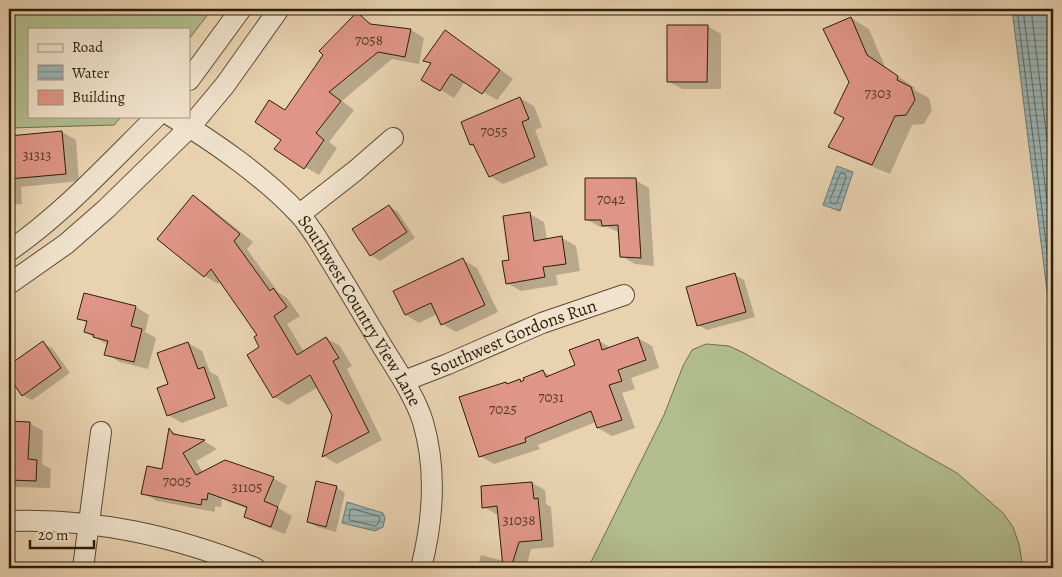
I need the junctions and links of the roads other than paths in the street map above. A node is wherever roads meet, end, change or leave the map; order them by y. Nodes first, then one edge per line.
1 (241, 9) edge
2 (279, 9) edge
3 (190, 79) edge
4 (155, 118) edge
5 (174, 118) edge
6 (190, 127) junction
7 (393, 138) dead end
8 (300, 214) junction
9 (9, 251) edge
10 (9, 284) edge
11 (624, 295) dead end
12 (404, 381) junction
13 (101, 432) dead end
14 (9, 521) edge
15 (88, 523) junction
16 (83, 568) edge
17 (255, 568) edge
18 (421, 568) edge

1 - 3 street
2 - 6 street
4 - 9 street
5 - 6 street, Southwest Country View Lane
6 - 8 street, Southwest Country View Lane
6 - 10 street
7 - 8 street
8 - 12 street, Southwest Country View Lane
11 - 12 street, Southwest Gordons Run
12 - 18 street, Southwest Country View Lane
13 - 15 street
14 - 15 street
15 - 16 street
15 - 17 street

